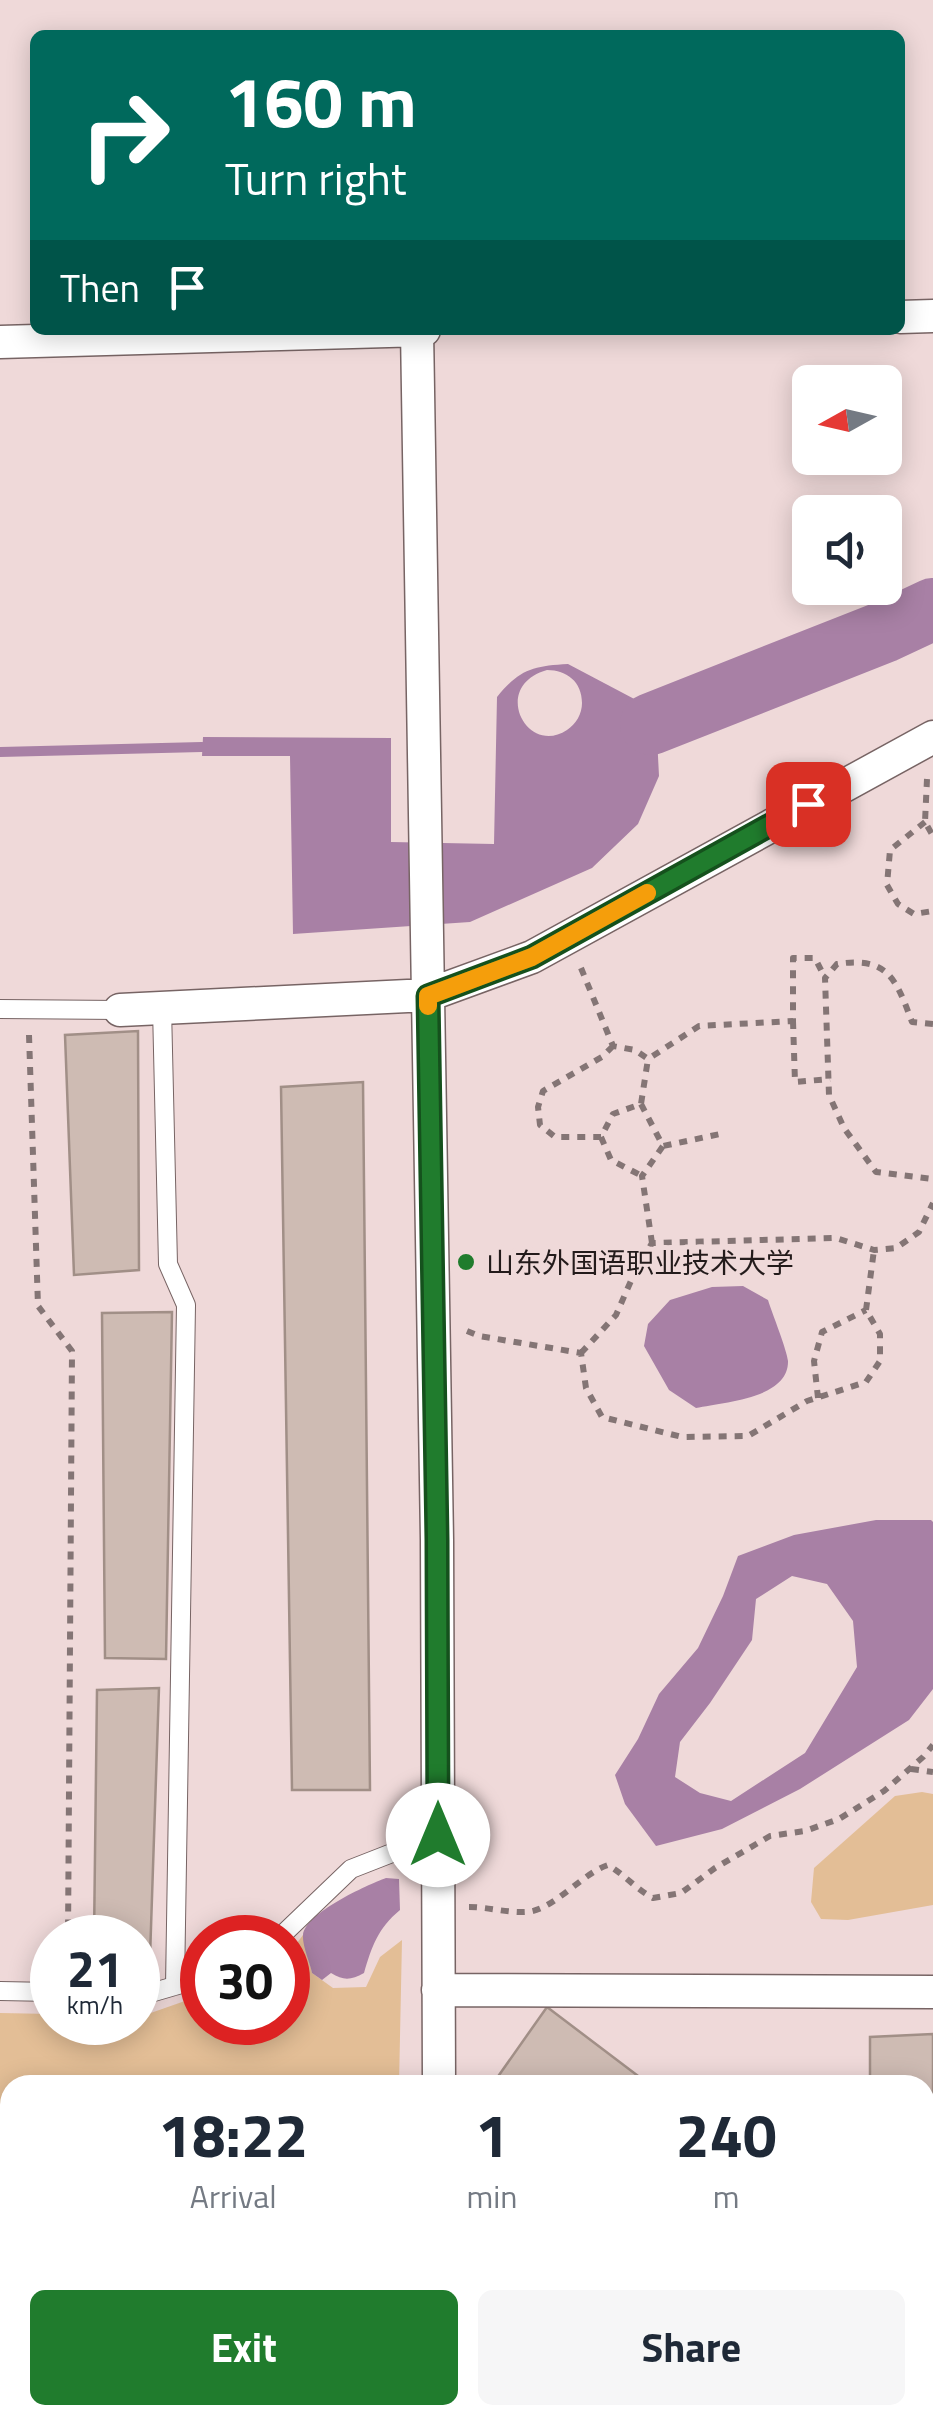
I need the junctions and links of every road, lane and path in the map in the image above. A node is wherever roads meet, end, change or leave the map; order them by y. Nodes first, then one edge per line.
1 (933, 316) edge
2 (905, 317) edge
3 (246, 335) edge
4 (421, 335) edge
5 (0, 342) edge
6 (931, 738) edge
7 (925, 822) junction
8 (933, 836) edge
9 (933, 911) edge
10 (568, 937) junction
11 (825, 978) junction
12 (428, 996) junction
13 (0, 1008) edge
14 (162, 1008) junction
15 (28, 1009) junction
16 (120, 1010) joint
17 (793, 1021) junction
18 (933, 1024) edge
19 (613, 1046) junction
20 (648, 1059) junction
21 (830, 1080) junction
22 (641, 1104) junction
23 (725, 1133) dead end
24 (601, 1137) junction
25 (663, 1146) junction
26 (642, 1176) junction
27 (933, 1179) edge
28 (933, 1202) edge
29 (652, 1242) junction
30 (874, 1250) junction
31 (866, 1310) junction
32 (433, 1317) junction
33 (581, 1352) junction
34 (818, 1398) junction
35 (933, 1745) edge
36 (910, 1768) junction
37 (933, 1772) edge
38 (438, 1835) junction
39 (438, 1909) junction
40 (68, 1915) edge
41 (303, 1915) edge
42 (180, 1985) edge
43 (175, 1986) junction
44 (160, 1990) edge
45 (438, 1990) junction
46 (0, 1991) edge
47 (30, 1992) edge
48 (933, 1992) edge
49 (439, 2075) edge

1 - 2 street
3 - 5 street
4 - 12 street
6 - 7 path
6 - 10 street
7 - 8 path
7 - 9 path
10 - 12 street
10 - 19 path
11 - 17 path
11 - 18 path
11 - 21 path
12 - 14 street
12 - 32 street
13 - 15 lane
14 - 16 street
14 - 43 lane
15 - 16 lane
15 - 40 path
17 - 20 path
17 - 21 path
19 - 20 path
19 - 24 path
20 - 22 path
21 - 27 path
22 - 24 path
22 - 25 path
23 - 25 path
24 - 26 path
25 - 26 path
26 - 29 path
28 - 30 path
29 - 30 path
29 - 33 path
30 - 31 path
31 - 34 path
31 - 34 path
32 - 33 path
32 - 38 street
33 - 34 path
35 - 36 path
36 - 37 path
36 - 39 path
38 - 39 street
38 - 41 lane
39 - 45 street
42 - 43 lane
43 - 44 lane
45 - 48 street
45 - 49 street
46 - 47 lane

